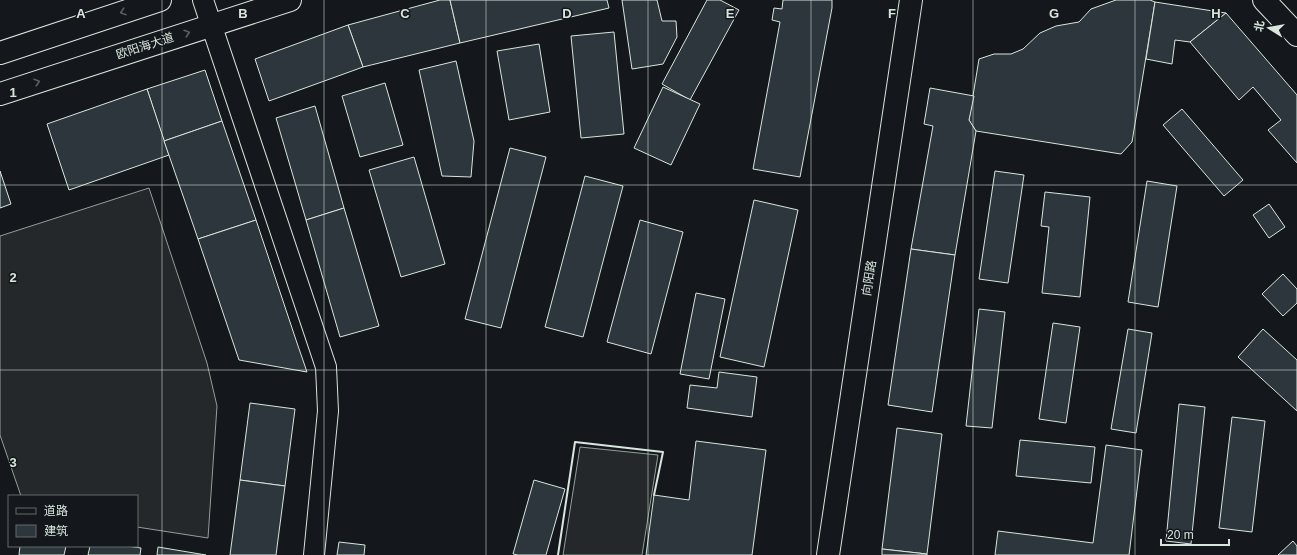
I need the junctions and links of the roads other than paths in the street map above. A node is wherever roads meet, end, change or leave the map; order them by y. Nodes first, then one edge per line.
1 (160, 0) edge
2 (203, 0) edge
3 (290, 0) edge
4 (911, 0) edge
5 (1264, 0) edge
6 (211, 25) junction
7 (1297, 35) edge
8 (0, 53) edge
9 (0, 94) edge
10 (314, 555) edge
11 (828, 555) edge

1 -> 8 main road
2 - 6 street
3 - 6 main road, 欧阳海大道
4 - 11 main road, 向阳路
5 - 7 main road
9 -> 6 main road, 欧阳海大道
6 - 10 street

